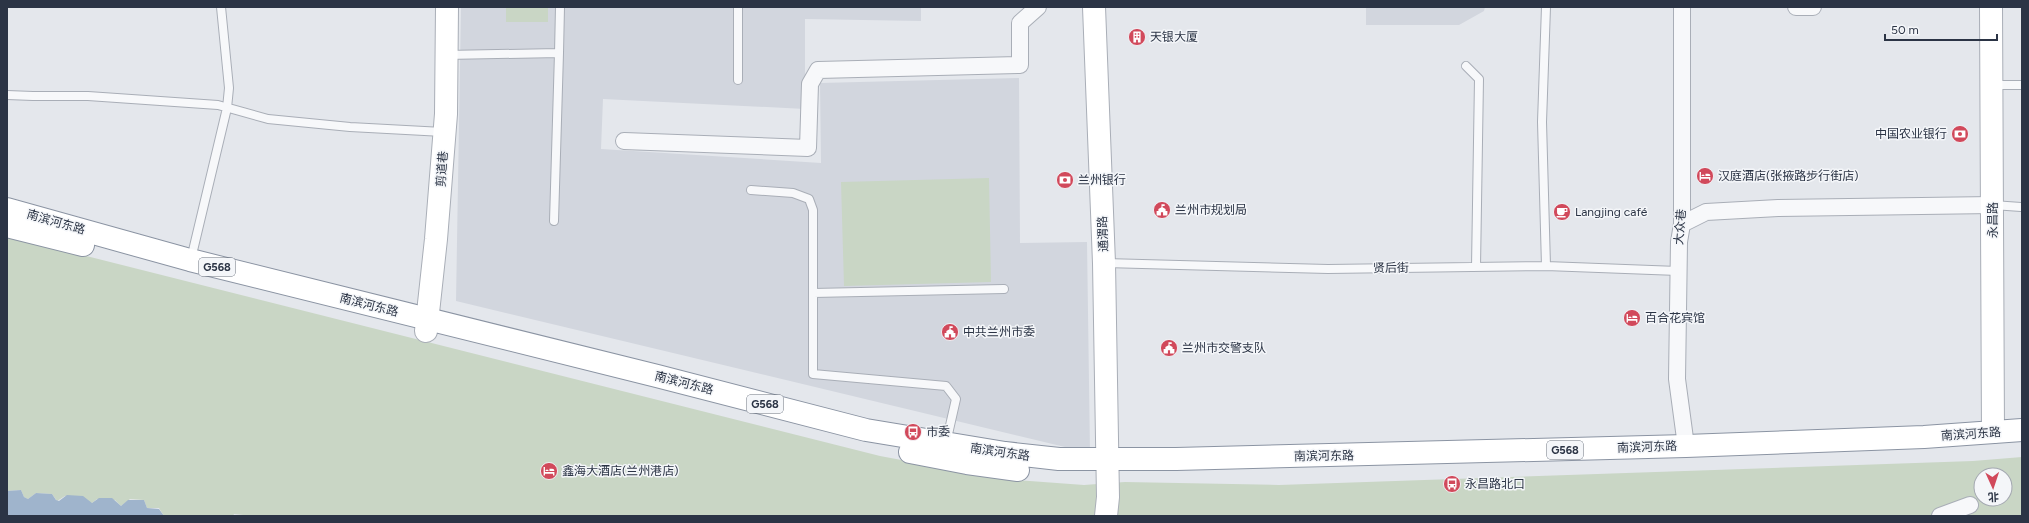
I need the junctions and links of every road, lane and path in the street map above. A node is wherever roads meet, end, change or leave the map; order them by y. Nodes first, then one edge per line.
1 (221, 7) edge
2 (447, 7) edge
3 (560, 7) edge
4 (738, 7) edge
5 (1038, 7) edge
6 (1094, 7) edge
7 (1546, 7) edge
8 (1682, 7) edge
9 (1796, 7) edge
10 (1813, 7) edge
11 (1991, 7) edge
12 (559, 53) junction
13 (446, 55) junction
14 (1466, 66) dead end
15 (738, 80) dead end
16 (1992, 85) junction
17 (2022, 85) edge
18 (7, 95) edge
19 (227, 108) junction
20 (445, 132) junction
21 (624, 141) dead end
22 (751, 190) dead end
23 (1993, 205) junction
24 (2021, 207) dead end
25 (7, 208) edge
26 (554, 221) dead end
27 (1682, 224) junction
28 (7, 226) edge
29 (190, 260) junction
30 (1104, 263) junction
31 (1546, 266) junction
32 (1476, 267) junction
33 (1678, 272) junction
34 (1004, 289) dead end
35 (813, 293) junction
36 (427, 326) junction
37 (2022, 430) edge
38 (1993, 432) junction
39 (946, 444) junction
40 (2022, 444) edge
41 (1686, 446) junction
42 (1107, 467) junction
43 (1970, 505) dead end
44 (1107, 507) edge
45 (1940, 516) edge

1 - 19 lane
2 - 13 main road, 剪道巷
3 - 12 lane
4 - 15 lane
5 - 21 street
6 - 30 main road, 通渭路
7 - 31 lane
8 - 27 street, 大众巷
9 - 10 street
11 - 16 main road, 永昌路
12 - 13 lane
12 - 26 lane
13 - 20 main road, 剪道巷
14 - 32 lane
16 - 17 lane
16 - 23 main road, 永昌路
18 - 19 lane
19 - 20 lane
19 - 29 lane
20 - 36 main road, 剪道巷
22 - 35 lane
23 - 24 lane
23 - 27 street
23 - 38 main road, 永昌路
25 - 29 main road, 南滨河东路 / G568
27 - 33 street, 大众巷
28 - 36 main road, 南滨河东路 / G568
29 - 36 main road, 南滨河东路 / G568
30 - 32 lane, 贤后街
30 - 42 main road, 通渭路
31 - 32 lane, 贤后街
31 - 33 lane, 贤后街
33 - 41 street, 大众巷
34 - 35 lane
35 - 39 lane
36 - 39 main road, 南滨河东路 / G568
36 - 42 main road, 南滨河东路 / G568
37 - 38 main road, 南滨河东路 / G568
38 - 41 main road, 南滨河东路 / G568
39 - 42 main road, 南滨河东路 / G568
40 - 42 main road, 南滨河东路 / G568
41 - 42 main road, 南滨河东路 / G568
42 - 44 main road, 通渭路
43 - 45 street

